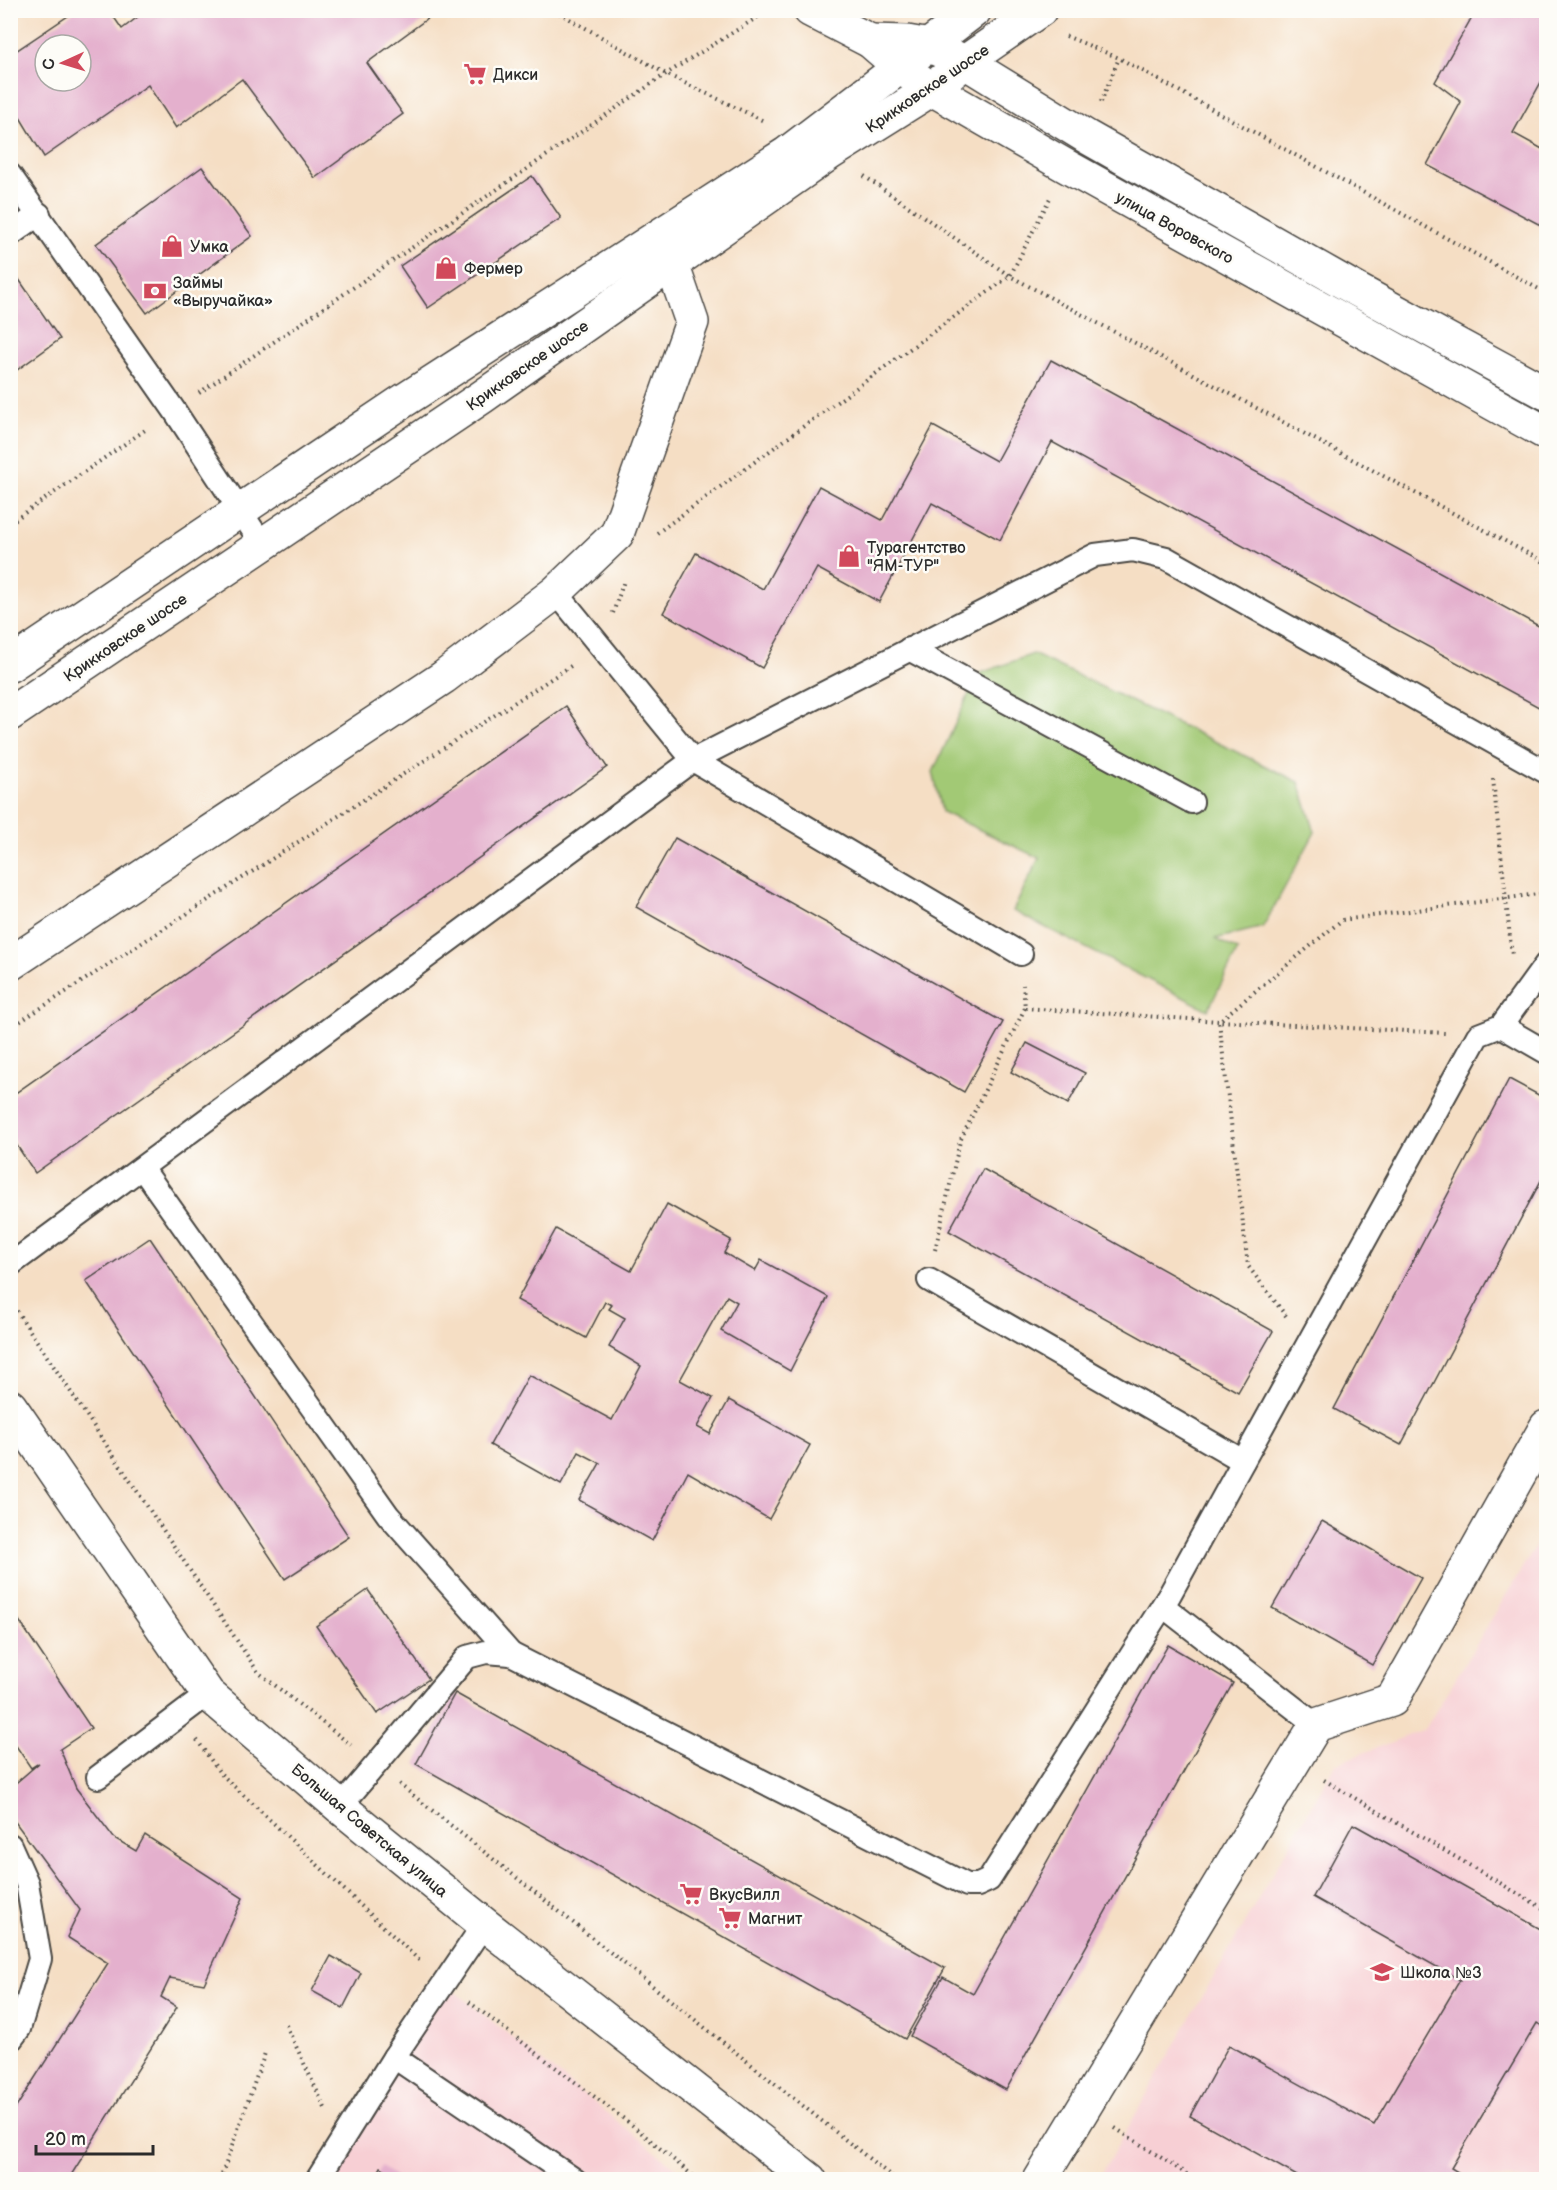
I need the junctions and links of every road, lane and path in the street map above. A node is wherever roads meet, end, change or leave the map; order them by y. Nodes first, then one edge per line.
1 (554, 10) edge
2 (769, 10) edge
3 (810, 10) edge
4 (975, 10) edge
5 (1034, 15) edge
6 (870, 41) junction
7 (930, 46) junction
8 (965, 62) junction
9 (900, 67) junction
10 (666, 74) junction
11 (932, 89) junction
12 (817, 146) junction
13 (1066, 166) junction
14 (10, 175) edge
15 (39, 214) junction
16 (10, 235) edge
17 (672, 264) junction
18 (1010, 276) junction
19 (1546, 293) edge
20 (1546, 393) edge
21 (174, 410) junction
22 (1546, 433) edge
23 (240, 510) junction
24 (10, 524) edge
25 (626, 541) junction
26 (262, 543) junction
27 (1546, 563) edge
28 (556, 592) junction
29 (601, 647) junction
30 (909, 649) junction
31 (10, 665) edge
32 (10, 714) edge
33 (1488, 740) junction
34 (693, 760) junction
35 (1546, 772) edge
36 (1192, 802) dead end
37 (1546, 893) edge
38 (1507, 898) junction
39 (1021, 954) dead end
40 (10, 964) edge
41 (1546, 964) edge
42 (1516, 1005) junction
43 (1219, 1022) junction
44 (1501, 1026) junction
45 (10, 1028) edge
46 (1478, 1035) junction
47 (1546, 1052) edge
48 (142, 1168) junction
49 (10, 1265) edge
50 (929, 1280) joint
51 (10, 1301) edge
52 (1307, 1343) junction
53 (10, 1406) edge
54 (1546, 1427) edge
55 (1243, 1461) junction
56 (1162, 1606) junction
57 (511, 1654) junction
58 (208, 1694) junction
59 (1316, 1725) junction
60 (375, 1765) junction
61 (98, 1777) dead end
62 (1323, 1780) dead end
63 (340, 1807) junction
64 (10, 1845) edge
65 (1546, 1910) edge
66 (484, 1924) junction
67 (286, 2025) dead end
68 (10, 2041) edge
69 (265, 2053) dead end
70 (394, 2057) junction
71 (1112, 2126) dead end
72 (341, 2141) junction
73 (220, 2180) edge
74 (317, 2180) edge
75 (575, 2180) edge
76 (810, 2180) edge
77 (896, 2180) edge
78 (1040, 2180) edge
79 (1196, 2180) edge

1 - 10 path
2 - 10 path
3 - 6 street, улица Воровского
4 - 7 street
5 - 8 street, Крикковское шоссе
5 - 19 path
6 - 7 street
6 - 9 street, улица Воровского
7 - 8 street
7 - 9 street
8 - 11 street, Крикковское шоссе
8 - 20 street
9 - 11 street, улица Воровского
9 - 12 street
10 - 12 path
10 - 21 path
11 - 12 street, Крикковское шоссе
11 - 13 street, улица Воровского
12 - 17 street, Крикковское шоссе
12 - 18 path
12 - 23 street
13 - 18 path
13 - 22 street, улица Воровского
14 - 15 lane
15 - 16 lane
15 - 21 lane
17 - 25 street
17 - 26 street, Крикковское шоссе
18 - 25 path
18 - 27 path
21 - 23 lane
21 - 24 path
23 - 26 lane
23 - 31 street
25 - 28 street
25 - 29 path
26 - 32 street, Крикковское шоссе
28 - 29 lane
28 - 40 street
29 - 34 lane
29 - 45 path
30 - 33 lane
30 - 34 lane
30 - 36 lane
33 - 35 lane
33 - 38 path
34 - 39 lane
34 - 48 lane
37 - 38 path
38 - 42 path
38 - 43 path
41 - 42 lane
42 - 44 lane
43 - 46 path
43 - 50 path
43 - 52 path
44 - 46 lane
44 - 47 lane
46 - 52 lane
48 - 49 lane
48 - 57 lane
50 - 55 lane
51 - 60 path
52 - 55 lane
53 - 58 street, Большая Советская улица
54 - 59 street
55 - 56 lane
56 - 57 lane
56 - 59 lane
57 - 60 lane
58 - 61 lane
58 - 63 street, Большая Советская улица
59 - 78 street
60 - 63 lane
60 - 77 path
62 - 65 path
63 - 66 street, Большая Советская улица
64 - 68 lane
66 - 70 lane
66 - 76 street, Большая Советская улица
67 - 72 path
69 - 73 path
70 - 72 lane
70 - 75 lane
71 - 79 path
72 - 74 lane

